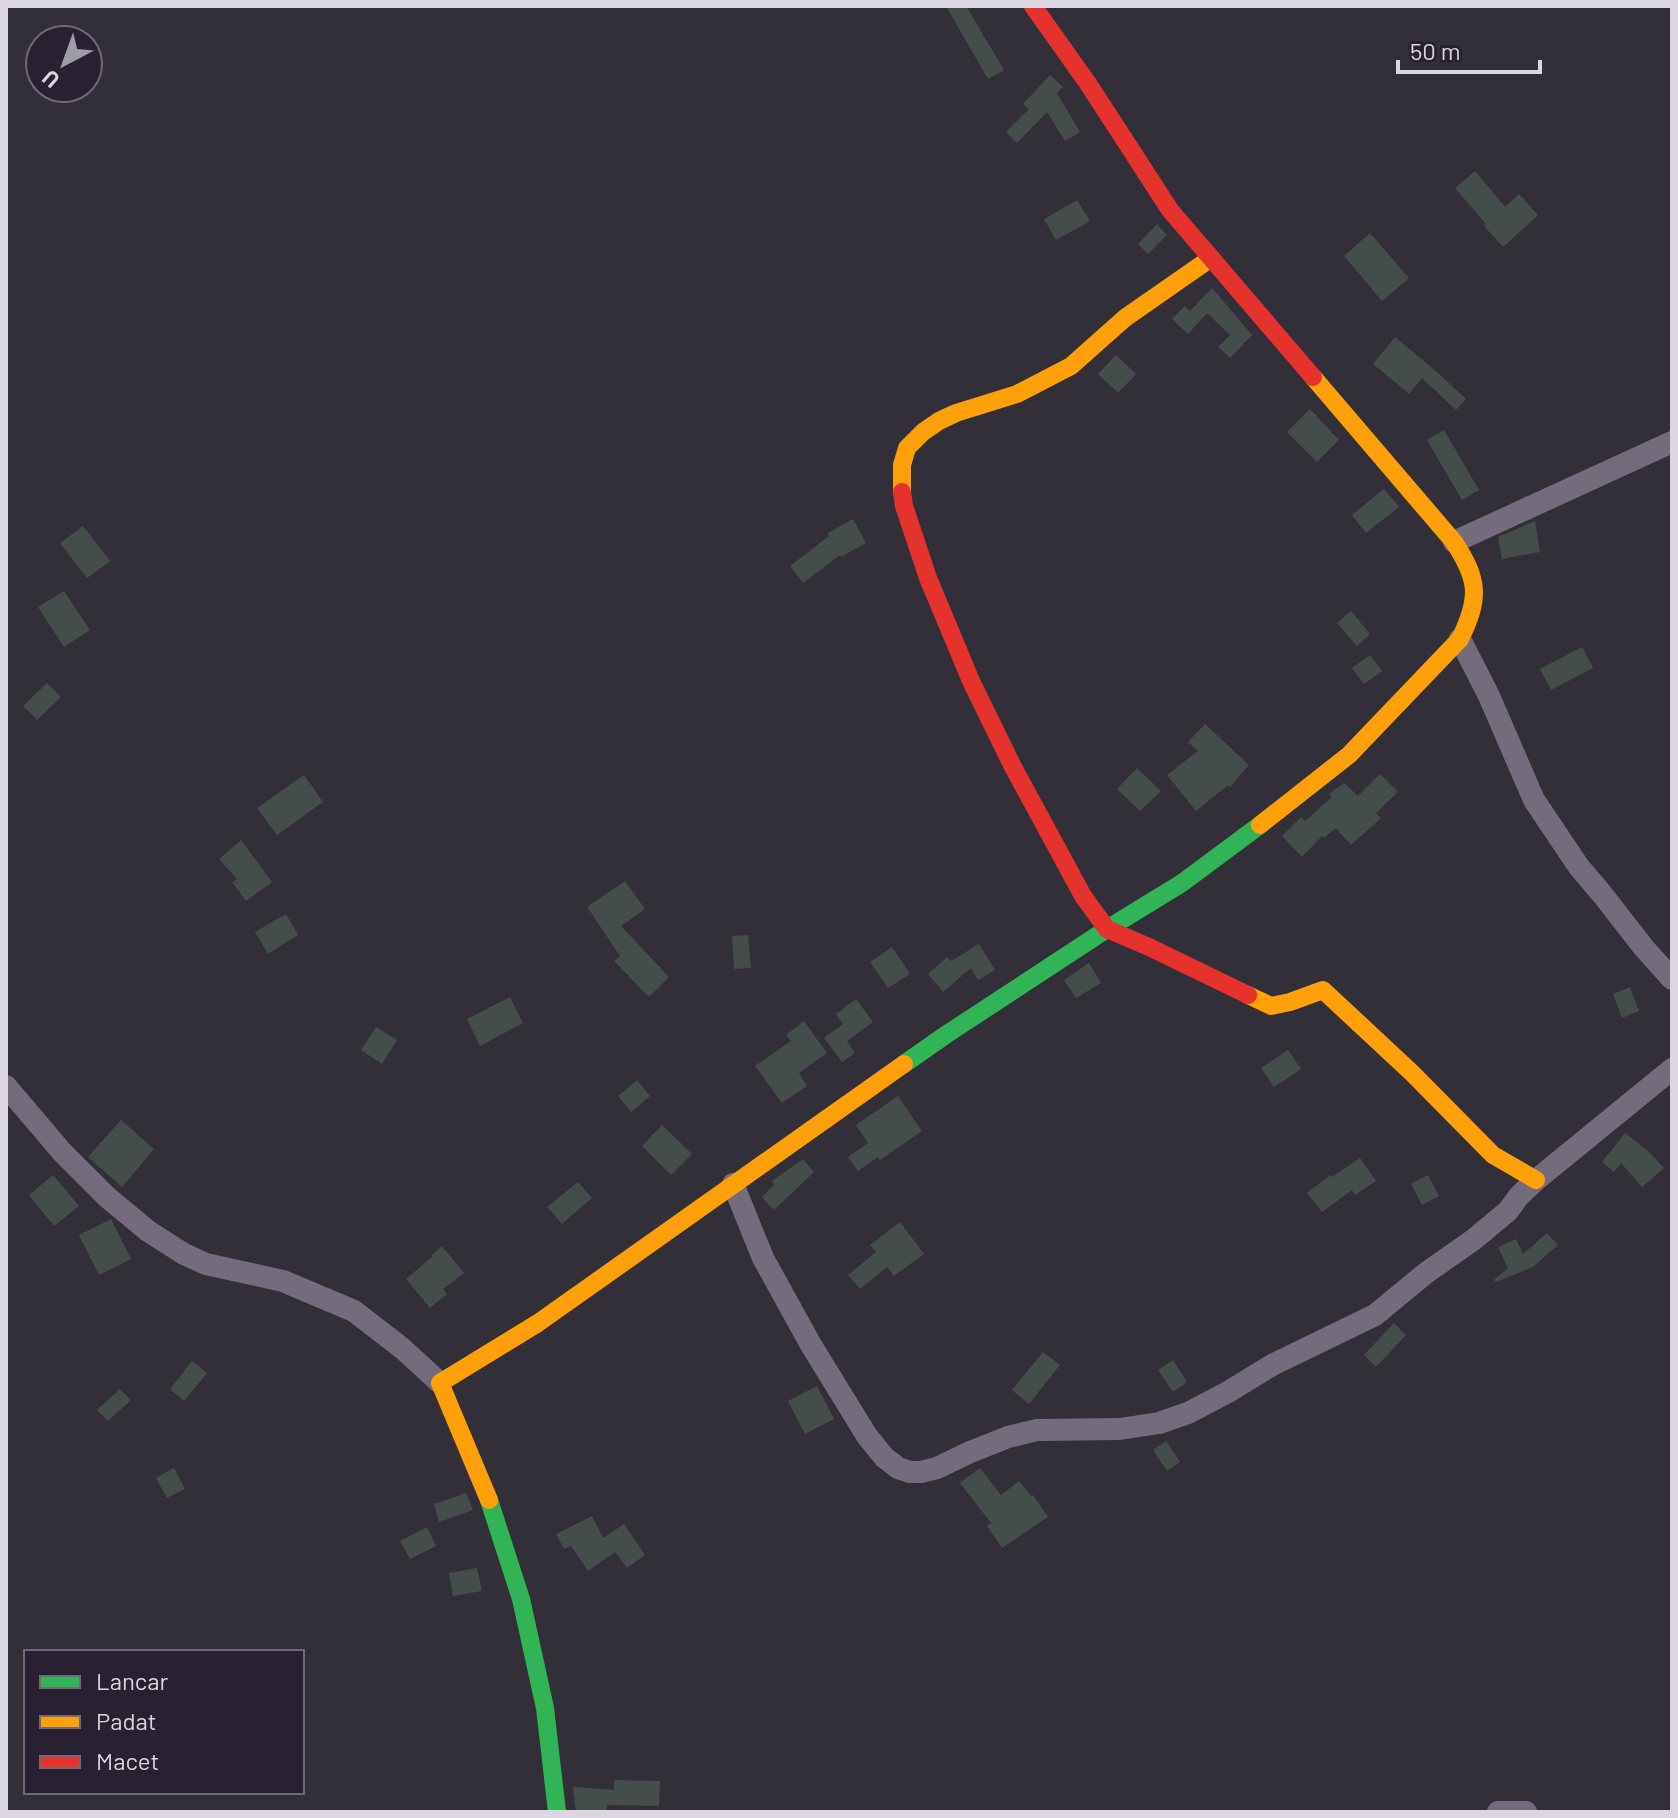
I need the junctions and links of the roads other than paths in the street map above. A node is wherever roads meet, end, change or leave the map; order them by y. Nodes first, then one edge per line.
1 (1033, 6) edge
2 (1211, 258) junction
3 (1672, 442) edge
4 (1454, 542) junction
5 (1460, 639) junction
6 (1107, 929) junction
7 (1672, 979) edge
8 (1672, 1069) edge
9 (6, 1086) edge
10 (1536, 1180) junction
11 (733, 1184) junction
12 (440, 1383) junction
13 (557, 1812) edge
14 (1498, 1812) edge
15 (1526, 1812) edge

1 - 2 street
2 - 4 street
2 - 6 street
3 - 4 street
4 - 5 street
5 - 6 street
5 - 7 street
6 - 10 street
6 - 11 street
8 - 10 street
9 - 12 street
10 - 11 street
11 - 12 street
12 - 13 street
14 - 15 street

